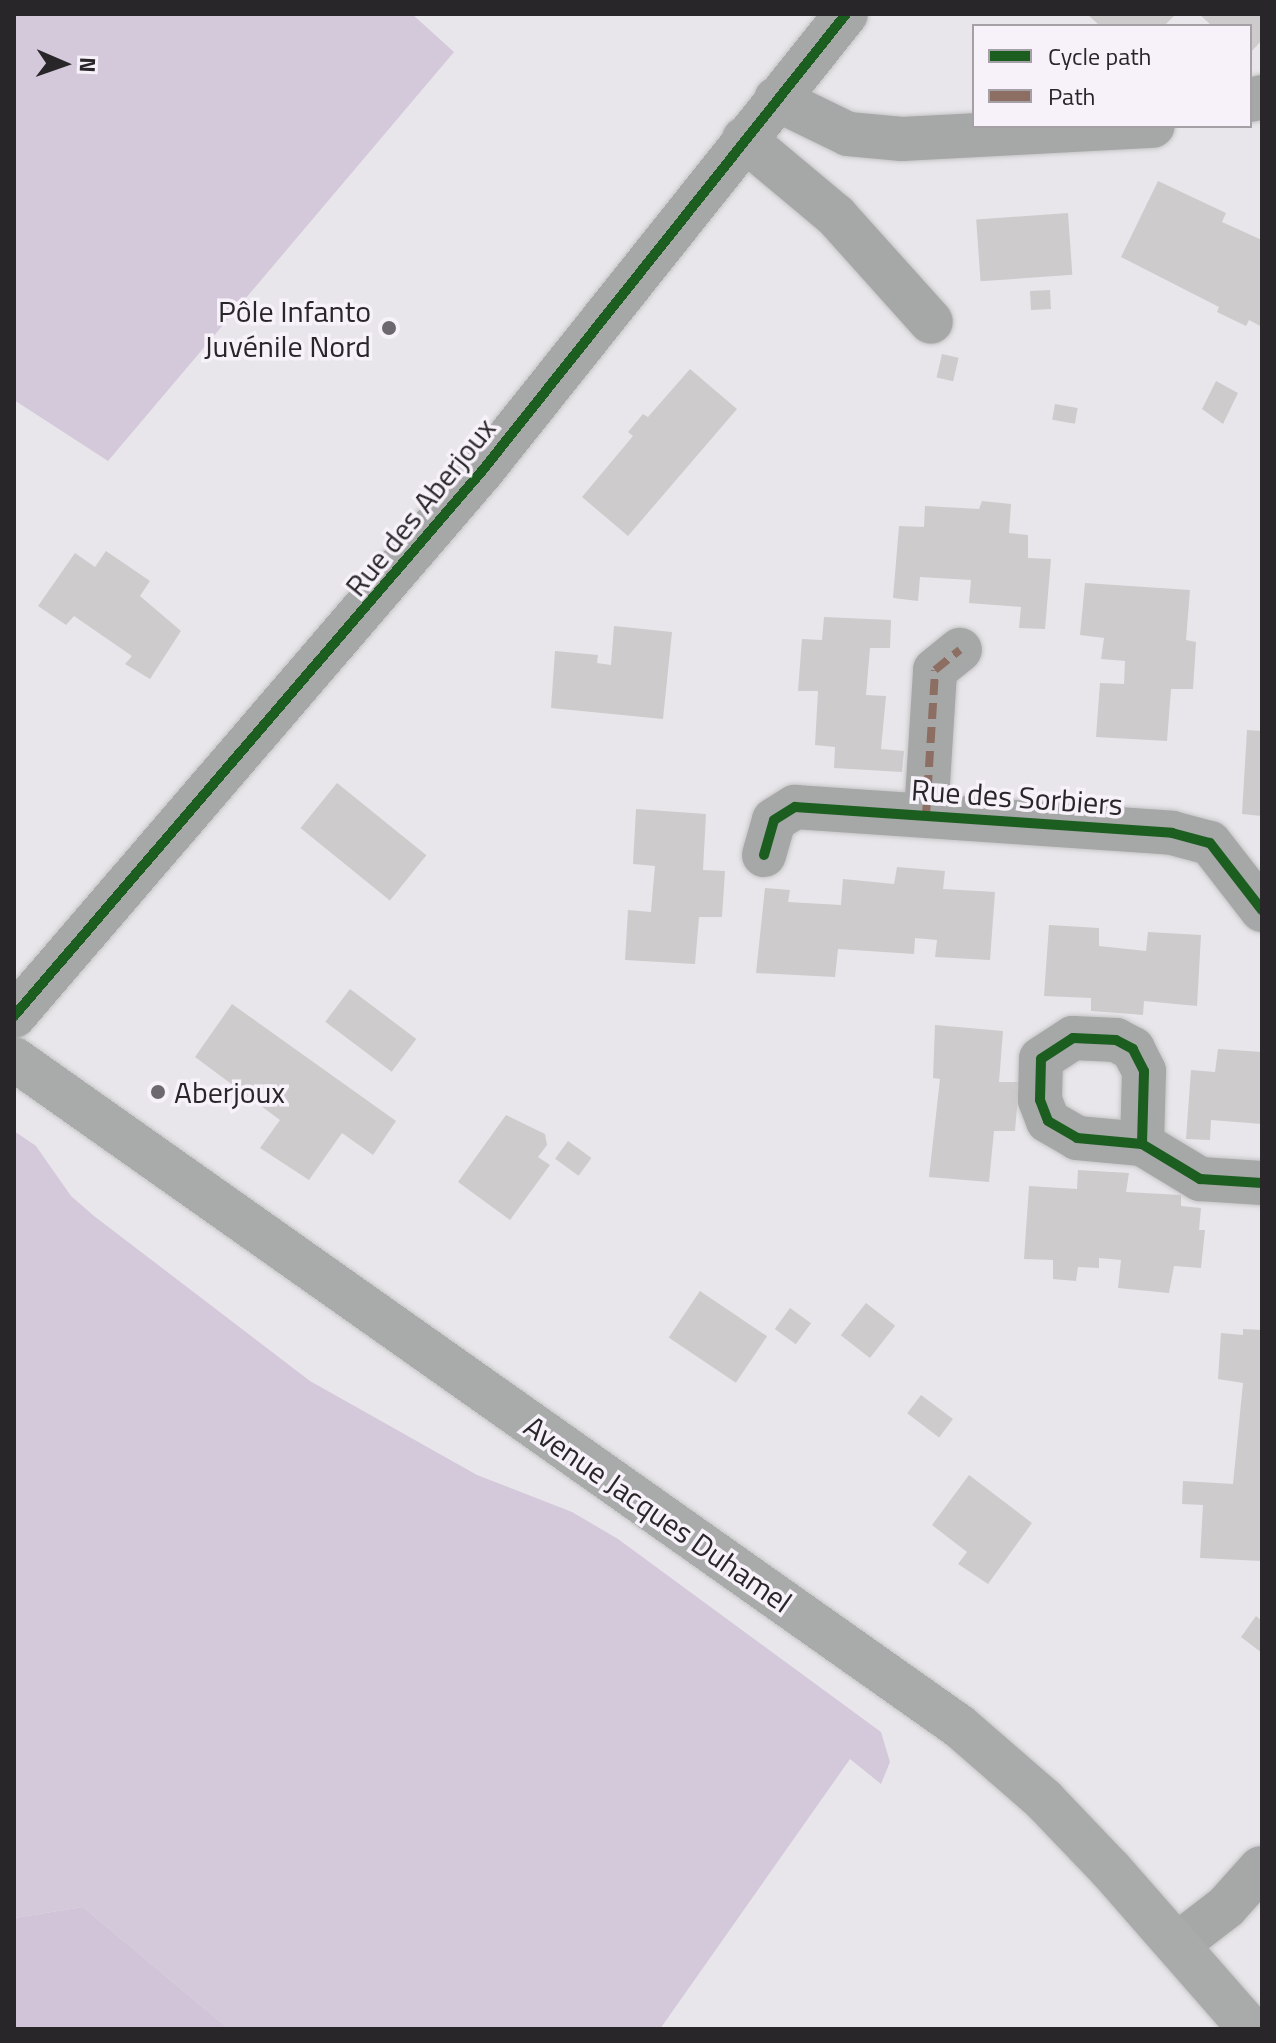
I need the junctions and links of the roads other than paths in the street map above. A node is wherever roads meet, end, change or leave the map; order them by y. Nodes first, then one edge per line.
1 (846, 14) edge
2 (776, 99) junction
3 (1114, 128) edge
4 (744, 139) junction
5 (931, 322) dead end
6 (960, 650) dead end
7 (926, 815) junction
8 (764, 855) dead end
9 (1262, 910) edge
10 (14, 1016) edge
11 (14, 1059) edge
12 (1142, 1144) dead end
13 (1262, 1183) edge
14 (1261, 1868) edge
15 (1178, 1944) junction
16 (1250, 2029) edge

1 - 2 street, Rue des Aberjoux
2 - 3 street
2 - 4 street, Rue des Aberjoux
4 - 5 street
4 - 10 street, Rue des Aberjoux
6 - 7 street
7 - 8 street, Rue des Sorbiers
7 - 9 street, Rue des Sorbiers
11 - 15 main road, Avenue Jacques Duhamel
12 - 13 street
14 - 15 street
15 - 16 main road, Avenue Jacques Duhamel

